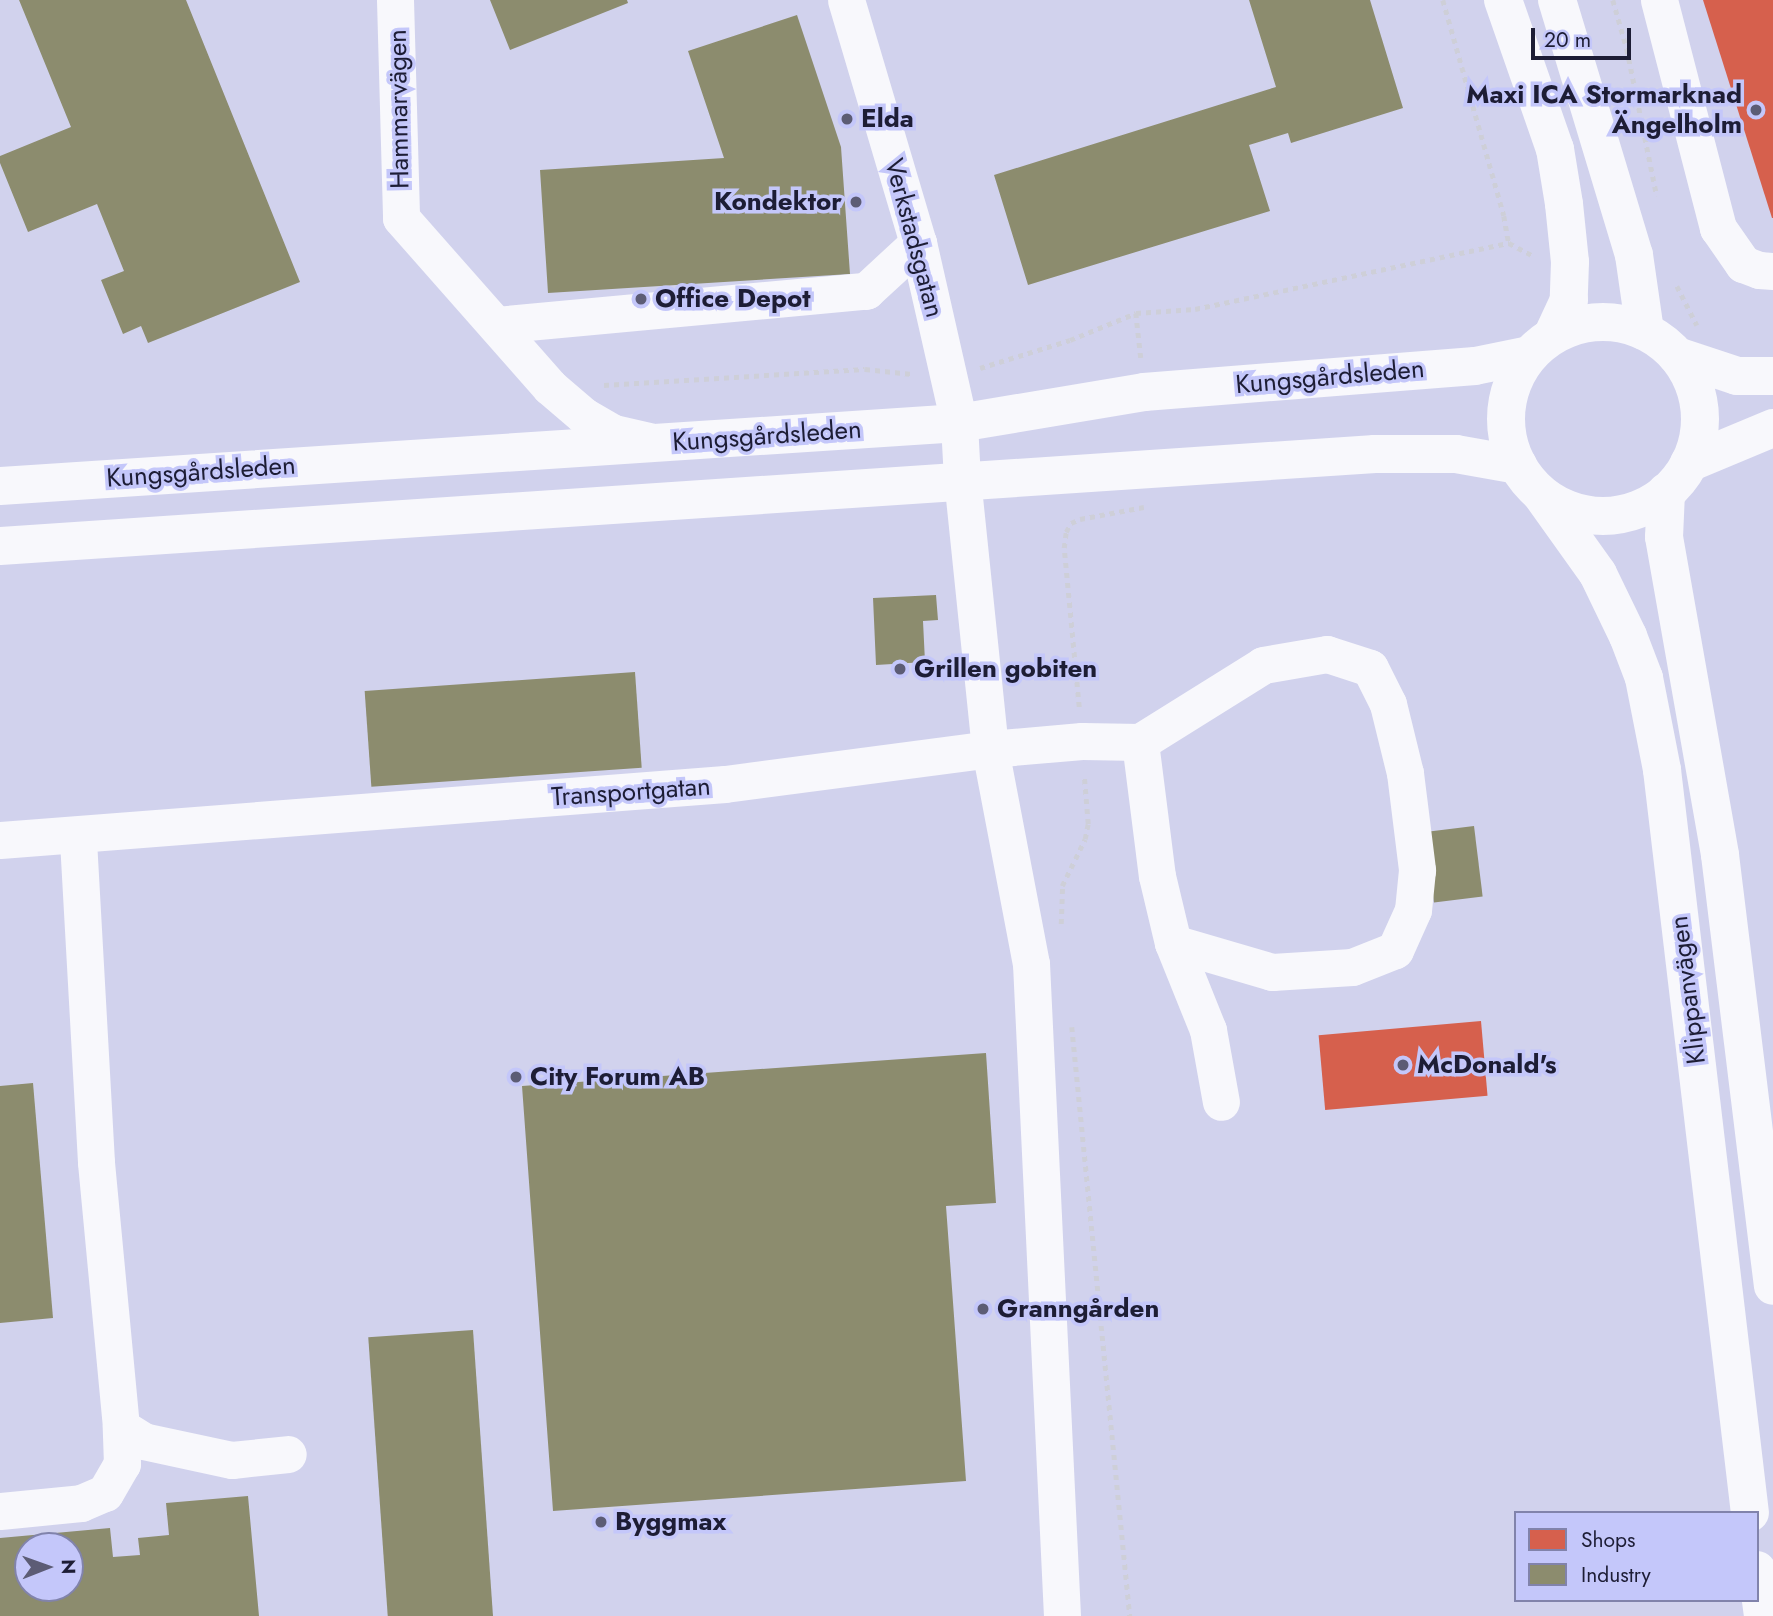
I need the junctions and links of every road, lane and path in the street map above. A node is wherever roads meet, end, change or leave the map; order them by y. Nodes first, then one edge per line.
1 (395, 0) edge
2 (846, 0) edge
3 (1443, 0) edge
4 (1503, 0) edge
5 (1557, 0) edge
6 (1613, 0) edge
7 (1659, 0) edge
8 (1657, 201) dead end
9 (918, 243) junction
10 (1509, 243) junction
11 (1538, 258) dead end
12 (1773, 271) edge
13 (1674, 275) dead end
14 (1136, 313) junction
15 (496, 325) junction
16 (1705, 330) dead end
17 (1645, 331) junction
18 (1541, 345) junction
19 (1677, 356) junction
20 (948, 373) junction
21 (1773, 376) edge
22 (550, 387) junction
23 (1144, 392) junction
24 (959, 424) junction
25 (1773, 428) edge
26 (659, 443) junction
27 (1518, 465) junction
28 (1150, 471) junction
29 (1678, 478) junction
30 (962, 479) junction
31 (0, 486) edge
32 (1541, 494) junction
33 (0, 546) edge
34 (1082, 741) junction
35 (1140, 742) junction
36 (990, 749) junction
37 (78, 835) junction
38 (0, 840) edge
39 (1061, 926) dead end
40 (1173, 943) junction
41 (1072, 1023) dead end
42 (1221, 1102) dead end
43 (1773, 1286) edge
44 (121, 1427) junction
45 (288, 1454) dead end
46 (0, 1511) edge
47 (1750, 1511) edge
48 (1759, 1585) edge
49 (1062, 1616) edge
50 (1130, 1616) edge
51 (1763, 1616) edge

1 - 15 street, Hammarvägen
2 - 9 street, Verkstadsgatan
3 - 10 path
4 - 18 main road
5 - 17 main road
6 - 8 path
7 - 12 street
9 - 15 street
9 - 20 street, Verkstadsgatan
10 - 11 path
10 - 14 path
13 - 16 path
14 - 20 path
14 - 23 path
15 - 22 street
17 - 18 main road
17 - 19 main road
18 - 23 main road, Kungsgårdsleden
18 - 27 main road
19 - 21 main road
19 - 29 main road
20 - 22 path
20 - 24 street, Verkstadsgatan
22 - 26 street
23 - 24 main road, Kungsgårdsleden
24 - 26 main road, Kungsgårdsleden
24 - 30 street, Verkstadsgatan
25 - 29 main road
26 - 31 main road, Kungsgårdsleden
27 - 28 main road
27 - 32 main road
28 - 30 main road
28 - 34 path
29 - 32 main road
29 - 43 main road, Klippanvägen
30 - 33 main road
30 - 36 street
32 - 47 main road, Klippanvägen
34 - 35 street, Transportgatan
34 - 36 street, Transportgatan
34 - 39 path
35 - 40 street
35 - 40 street
36 - 37 street, Transportgatan
36 - 49 street
37 - 38 street, Transportgatan
37 - 44 street
40 - 42 street
41 - 50 path
44 - 45 street
44 - 46 street
48 - 51 main road

